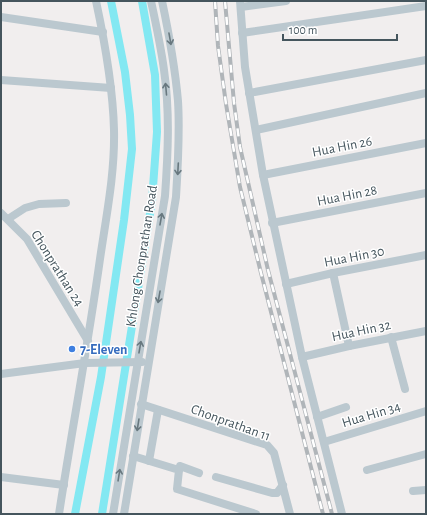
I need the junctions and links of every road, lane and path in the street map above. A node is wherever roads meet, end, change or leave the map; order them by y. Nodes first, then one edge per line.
1 (96, 1) edge
2 (151, 1) edge
3 (162, 1) edge
4 (286, 1) edge
5 (240, 4) edge
6 (426, 6) edge
7 (1, 17) edge
8 (103, 32) junction
9 (242, 33) junction
10 (426, 60) edge
11 (1, 80) edge
12 (111, 88) junction
13 (250, 93) junction
14 (426, 93) edge
15 (256, 130) junction
16 (426, 144) edge
17 (263, 175) junction
18 (426, 193) edge
19 (66, 203) dead end
20 (1, 213) edge
21 (8, 219) junction
22 (272, 223) junction
23 (426, 255) edge
24 (333, 273) junction
25 (286, 284) junction
26 (426, 331) edge
27 (391, 337) junction
28 (88, 340) junction
29 (349, 346) junction
30 (302, 357) junction
31 (137, 362) junction
32 (148, 362) junction
33 (85, 363) junction
34 (1, 374) edge
35 (405, 389) dead end
36 (141, 404) junction
37 (346, 407) dead end
38 (158, 410) junction
39 (426, 411) edge
40 (317, 416) junction
41 (324, 442) junction
42 (426, 454) edge
43 (133, 456) junction
44 (149, 461) junction
45 (179, 470) junction
46 (366, 470) dead end
47 (199, 473) dead end
48 (1, 477) edge
49 (216, 477) dead end
50 (64, 485) junction
51 (283, 485) junction
52 (426, 490) edge
53 (413, 491) dead end
54 (59, 514) edge
55 (113, 514) edge
56 (124, 514) edge
57 (256, 514) edge
58 (290, 514) edge
59 (342, 514) edge

1 - 8 street
31 -> 2 street, Khlong Chonprathan Road
3 -> 32 street, Khlong Chonprathan Road
4 - 5 street
5 - 9 street
6 - 9 street
7 - 8 street
8 - 12 street
9 - 13 street
10 - 13 street
11 - 12 street
12 - 28 street
13 - 15 street
14 - 15 street
15 - 17 street
16 - 17 street, Hua Hin 26
17 - 22 street
18 - 22 street, Hua Hin 28
19 - 21 street
20 - 21 street, Chonprathan 24
21 - 28 street, Chonprathan 24
22 - 25 street
23 - 24 street, Hua Hin 30
24 - 25 street, Hua Hin 30
24 - 29 street
25 - 30 street
26 - 27 street, Hua Hin 32
27 - 29 street, Hua Hin 32
27 - 35 street
28 - 33 street
29 - 30 street, Hua Hin 32
30 - 40 street
31 - 32 street
31 - 33 street
55 -> 31 street, Khlong Chonprathan Road
32 - 36 street, Khlong Chonprathan Road
33 - 34 street
33 - 50 street
36 - 38 street, Chonprathan 11
36 -> 43 street, Khlong Chonprathan Road
37 - 40 street
38 - 44 street
38 - 51 street, Chonprathan 11
39 - 41 street, Hua Hin 34
40 - 41 street
41 - 59 street
42 - 46 street
43 - 44 street
43 - 56 street, Khlong Chonprathan Road
44 - 45 street
45 - 47 street
45 - 57 street
48 - 50 street
49 - 51 street
50 - 54 street
51 - 58 street, Chonprathan 11
52 - 53 street

